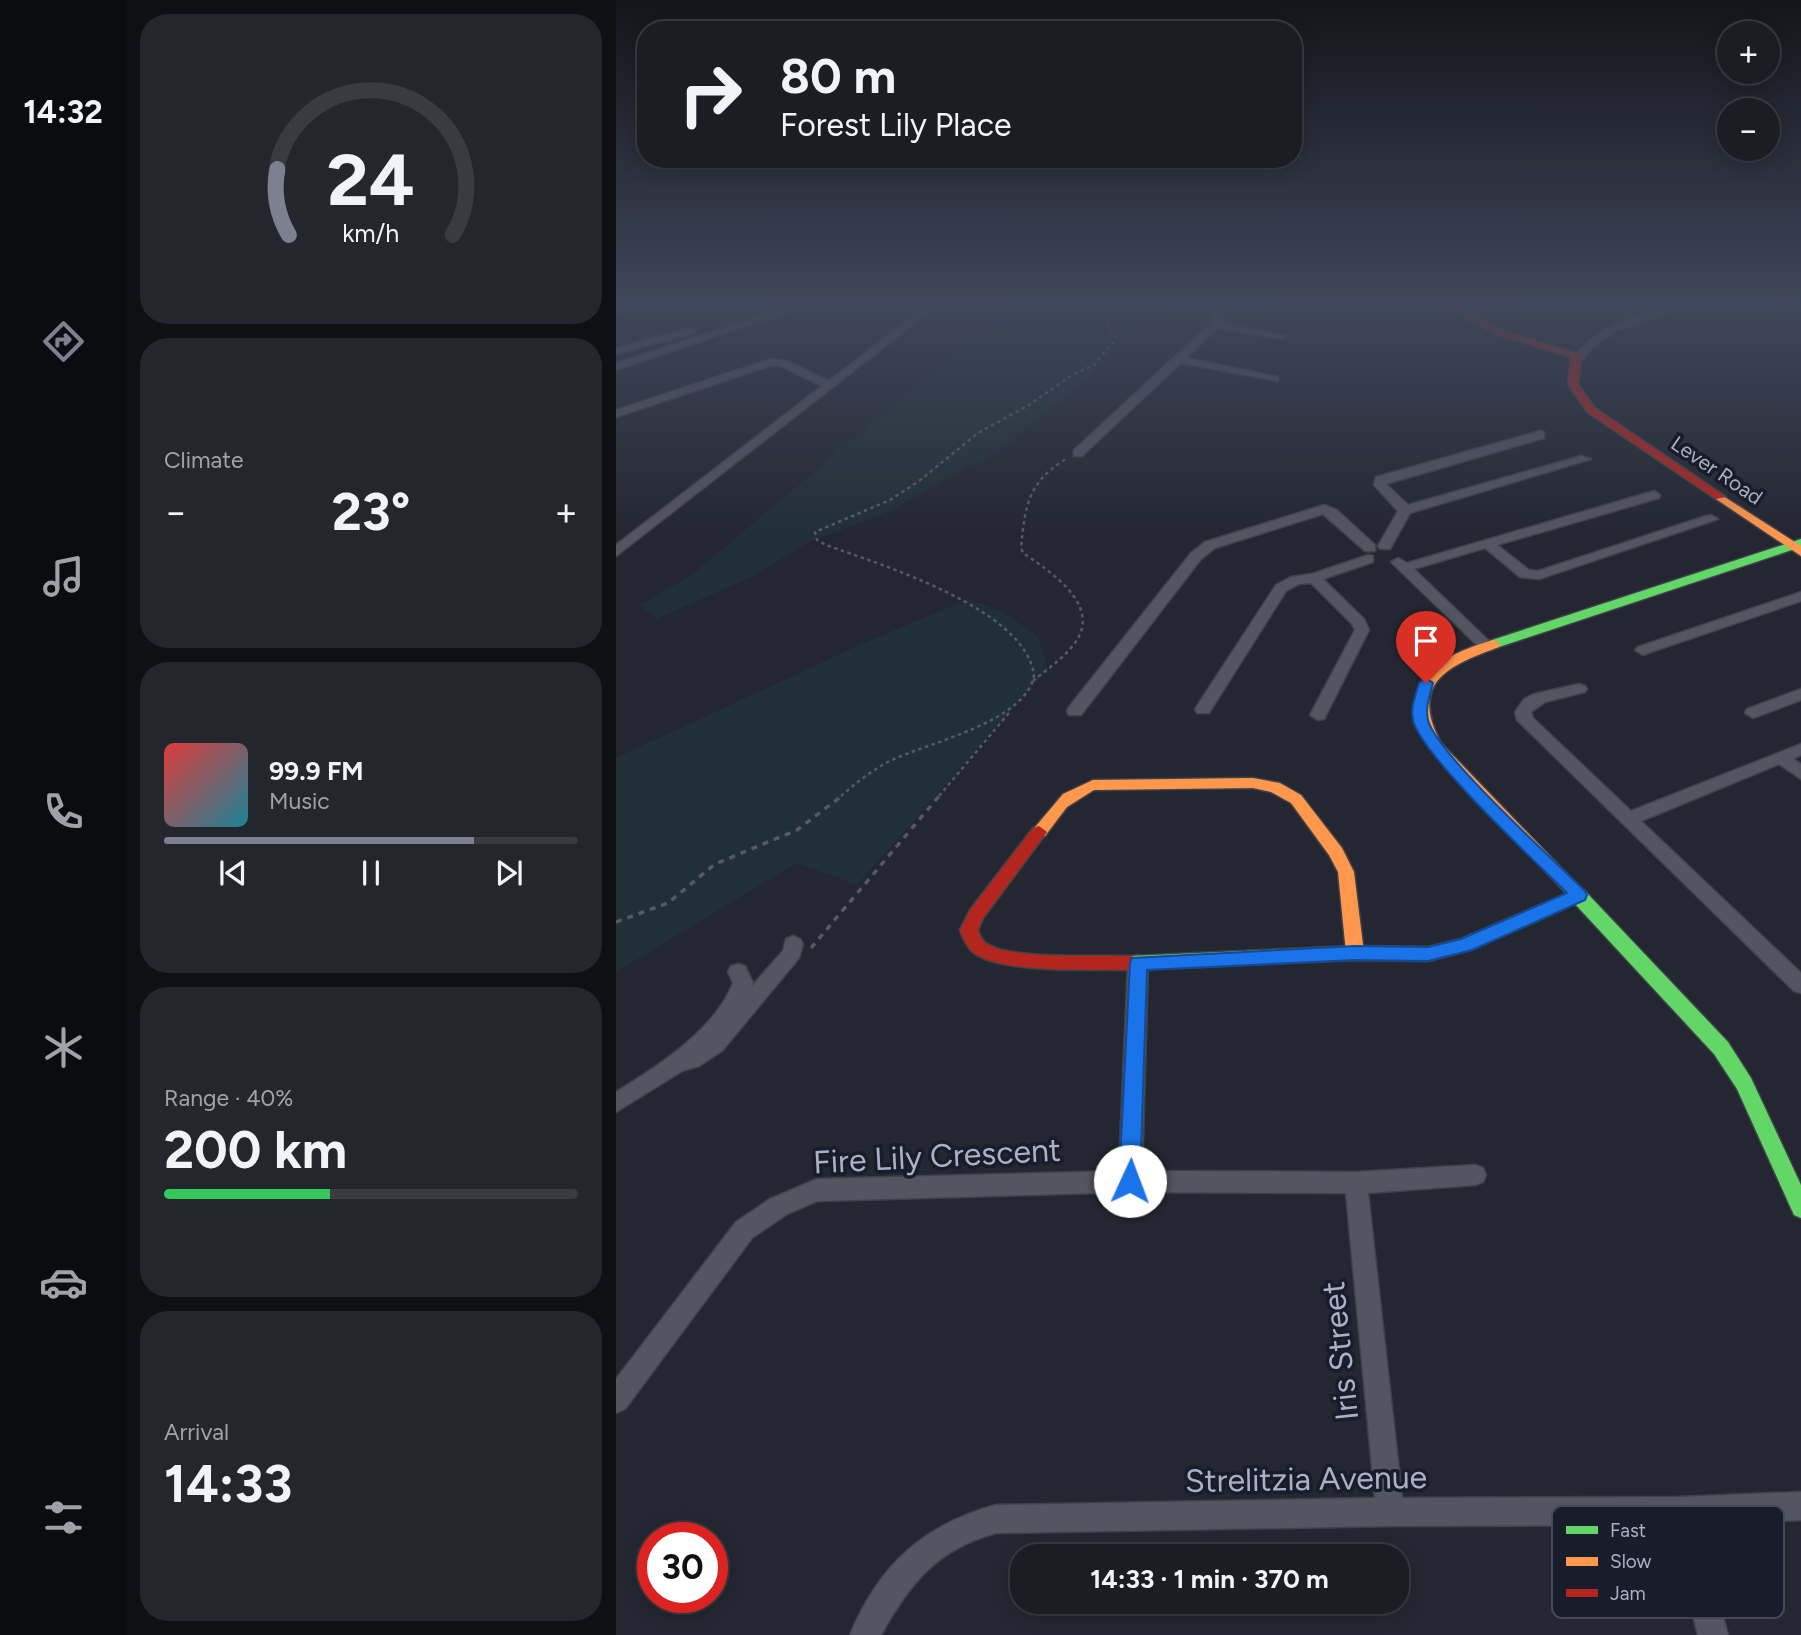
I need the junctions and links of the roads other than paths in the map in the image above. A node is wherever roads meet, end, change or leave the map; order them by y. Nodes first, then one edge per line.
1 (710, 382) edge
2 (822, 382) edge
3 (835, 382) edge
4 (1153, 382) edge
5 (1581, 382) edge
6 (1573, 384) edge
7 (830, 386) junction
8 (616, 414) edge
9 (1540, 435) dead end
10 (1078, 453) road end
11 (1585, 459) dead end
12 (1654, 495) dead end
13 (1405, 510) junction
14 (1711, 519) dead end
15 (1487, 543) junction
16 (1385, 546) junction
17 (1799, 546) edge
18 (616, 552) edge
19 (1369, 553) junction
20 (1395, 563) junction
21 (1314, 578) junction
22 (1798, 601) edge
23 (1482, 649) junction
24 (1643, 650) dead end
25 (1579, 689) dead end
26 (1801, 694) edge
27 (1203, 709) dead end
28 (1075, 711) dead end
29 (1754, 713) dead end
30 (1318, 715) dead end
31 (1801, 749) edge
32 (1780, 757) junction
33 (1801, 773) edge
34 (1629, 819) junction
35 (1579, 895) junction
36 (801, 947) road end
37 (1355, 953) junction
38 (1139, 963) junction
39 (738, 972) dead end
40 (1801, 985) edge
41 (676, 1064) junction
42 (616, 1103) edge
43 (1475, 1175) dead end
44 (1130, 1181) junction
45 (1356, 1183) junction
46 (1801, 1208) edge
47 (616, 1401) edge
48 (1552, 1511) edge
49 (1390, 1512) junction
50 (1708, 1618) edge
51 (864, 1635) edge
52 (1713, 1635) edge

1 - 8 street
2 - 7 street
3 - 7 street
4 - 10 street
5 - 17 street, Lever Road
6 - 17 street, Lever Road
7 - 18 street
9 - 13 street
11 - 13 street
12 - 15 street
13 - 16 street
14 - 15 street
15 - 20 street
16 - 19 street
16 - 20 street
17 - 23 street
19 - 20 street
19 - 21 street
19 - 28 street
20 - 23 street
21 - 27 street
21 - 30 street
22 - 24 street
23 - 35 street
25 - 34 street
26 - 29 street
31 - 32 street
32 - 33 street
32 - 34 street
34 - 40 street
35 - 37 street
35 - 46 street
36 - 41 street
37 - 38 street
37 - 38 street
38 - 44 street
39 - 41 street
41 - 42 street
43 - 45 street, Fire Lily Crescent
44 - 45 street, Fire Lily Crescent
44 - 47 street, Fire Lily Crescent
45 - 49 street, Iris Street
48 - 49 street, Strelitzia Avenue
49 - 51 street, Strelitzia Avenue
50 - 52 street

